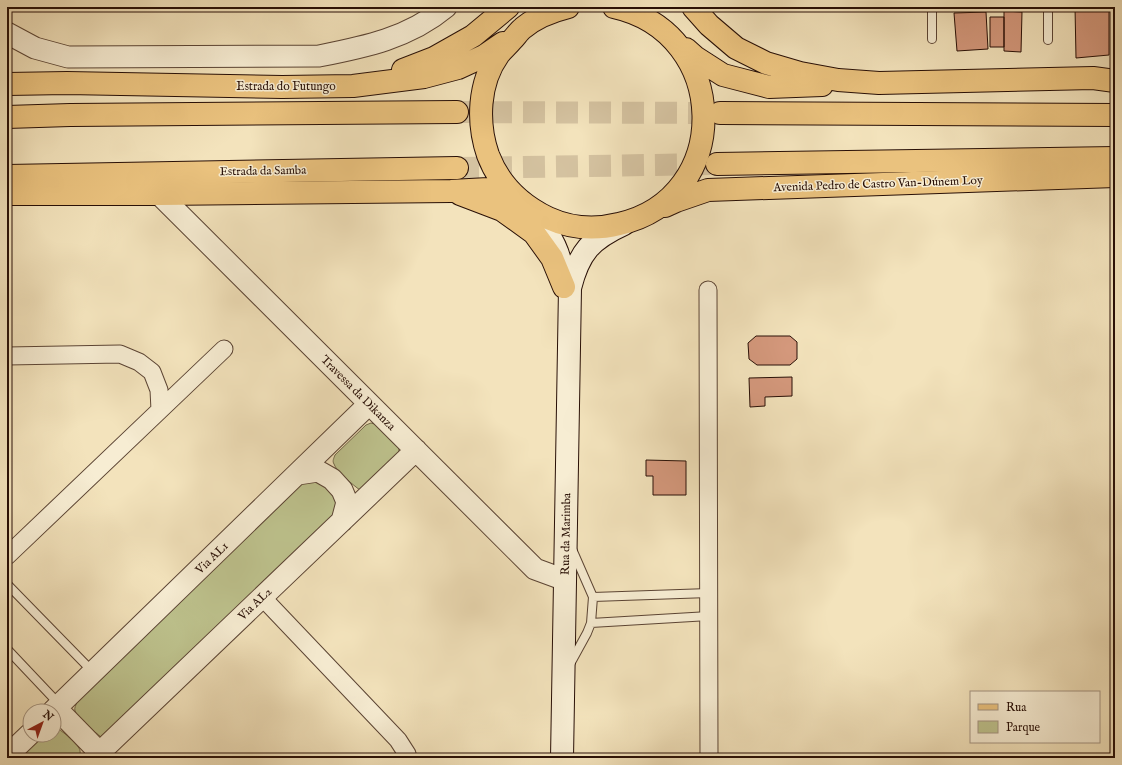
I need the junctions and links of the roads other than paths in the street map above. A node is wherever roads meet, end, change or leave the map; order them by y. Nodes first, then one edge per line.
1 (446, 7) edge
2 (508, 7) edge
3 (544, 7) edge
4 (568, 7) edge
5 (614, 7) edge
6 (646, 7) edge
7 (693, 7) edge
8 (932, 7) edge
9 (1048, 7) edge
10 (523, 28) junction
11 (7, 33) edge
12 (671, 36) junction
13 (932, 39) dead end
14 (1048, 40) dead end
15 (1115, 81) edge
16 (879, 83) junction
17 (7, 84) edge
18 (344, 86) junction
19 (457, 112) tunnel mouth
20 (720, 113) tunnel mouth
21 (1115, 115) edge
22 (7, 117) edge
23 (1115, 158) edge
24 (717, 164) tunnel mouth
25 (457, 168) tunnel mouth
26 (7, 176) edge
27 (1115, 176) edge
28 (451, 191) junction
29 (7, 194) edge
30 (159, 194) junction
31 (514, 194) junction
32 (637, 218) junction
33 (564, 287) junction
34 (708, 290) dead end
35 (569, 309) junction
36 (224, 349) dead end
37 (7, 356) edge
38 (369, 404) junction
39 (160, 410) junction
40 (416, 450) junction
41 (298, 474) junction
42 (342, 521) junction
43 (566, 534) junction
44 (7, 556) edge
45 (565, 580) junction
46 (7, 584) edge
47 (709, 593) junction
48 (262, 597) junction
49 (593, 597) junction
50 (709, 616) junction
51 (592, 623) junction
52 (7, 649) edge
53 (93, 672) junction
54 (564, 674) junction
55 (52, 703) edge
56 (61, 703) edge
57 (62, 715) edge
58 (22, 742) edge
59 (97, 755) edge
60 (7, 756) edge
61 (408, 758) edge
62 (562, 758) edge
63 (709, 758) edge

1 - 11 street
2 - 18 main road
3 - 10 main road, Estrada do Futungo
4 - 10 main road
5 - 12 main road
6 - 12 main road
7 - 16 main road
8 - 13 lane
9 - 14 lane
10 - 18 main road, Estrada do Futungo
10 - 31 main road
12 - 16 main road
12 - 32 main road
15 - 16 main road
17 - 18 main road, Estrada do Futungo
19 - 22 main road
20 - 21 main road
23 - 24 main road, Avenida Pedro de Castro Van-Dúnem Loy
25 - 26 main road, Estrada da Samba
27 - 32 main road, Avenida Pedro de Castro Van-Dúnem Loy
28 - 30 main road
28 - 31 main road
28 - 33 main road
29 - 30 main road
30 - 38 street, Travessa da Dikanza
31 - 32 main road
31 - 33 main road, Rua da Marimba
32 - 35 main road, Rua da Marimba
33 - 35 main road, Rua da Marimba
34 - 47 street
35 - 43 main road, Rua da Marimba
36 - 39 street
37 - 39 street
38 - 40 street, Travessa da Dikanza
38 - 41 street, Via AL1
39 - 44 street
40 - 42 street, Via AL2
40 - 45 street, Travessa da Dikanza
41 - 42 street
41 - 53 street, Via AL1
42 - 48 street, Via AL2
43 - 45 main road, Rua da Marimba
43 - 49 lane
45 - 54 main road, Rua da Marimba
46 - 53 lane
47 - 49 lane
47 - 50 street
48 - 59 street, Via AL2
48 - 61 street
49 - 51 lane
50 - 51 lane
50 - 63 street
51 - 54 lane
52 - 55 lane
53 - 56 street, Via AL1
54 - 62 main road, Rua da Marimba
57 - 59 street
58 - 60 street

